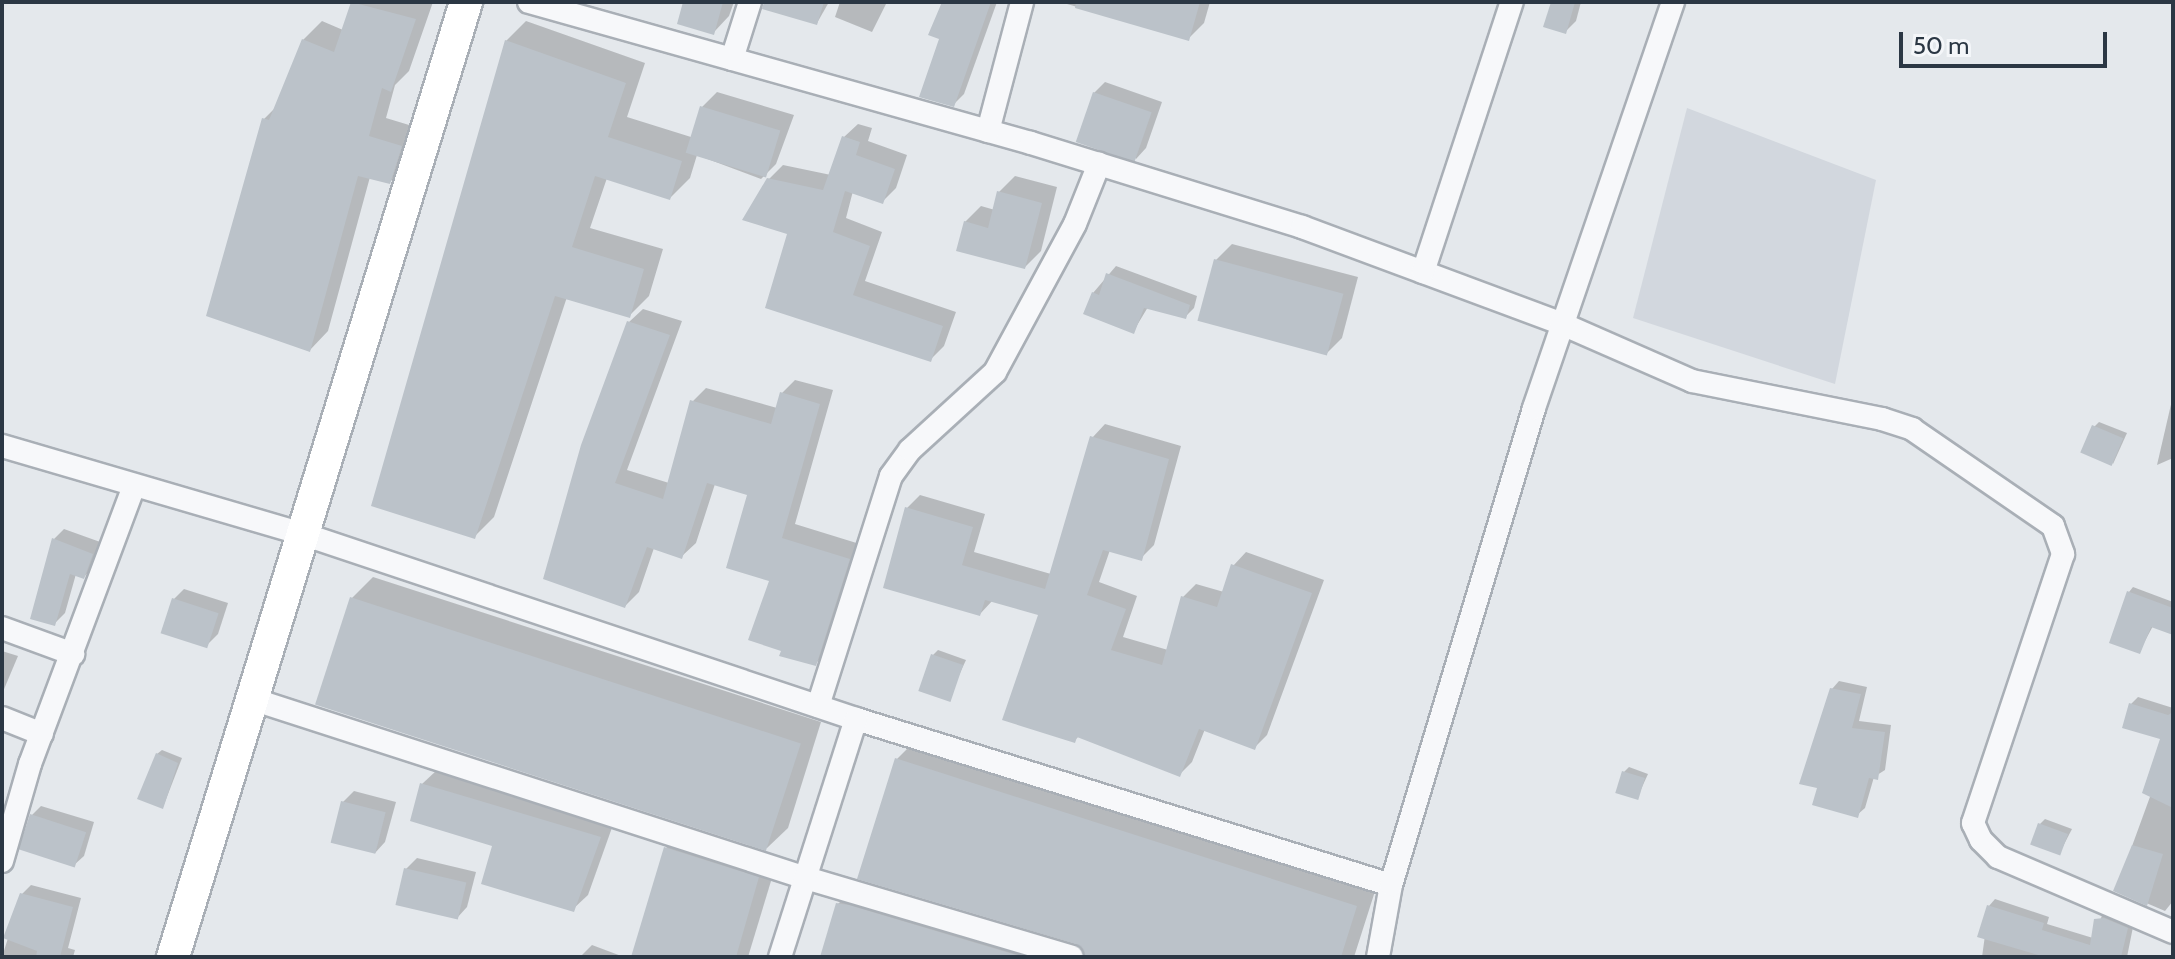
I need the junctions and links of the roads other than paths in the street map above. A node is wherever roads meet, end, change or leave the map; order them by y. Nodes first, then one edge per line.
1 (466, 2) edge
2 (529, 2) edge
3 (750, 2) edge
4 (1022, 2) edge
5 (1512, 2) edge
6 (1673, 2) edge
7 (732, 59) junction
8 (988, 131) junction
9 (1099, 164) junction
10 (1423, 272) junction
11 (1560, 323) junction
12 (2, 446) edge
13 (134, 486) junction
14 (303, 534) junction
15 (2, 628) edge
16 (73, 654) junction
17 (252, 699) junction
18 (818, 706) junction
19 (2, 718) edge
20 (856, 719) junction
21 (42, 734) junction
22 (2, 861) edge
23 (806, 878) junction
24 (1391, 885) junction
25 (2173, 932) edge
26 (173, 957) edge
27 (780, 957) edge
28 (1072, 957) edge
29 (1378, 957) edge

1 - 14 street
2 - 7 street
3 - 7 street
4 - 8 street
5 - 10 street
6 - 11 street
7 - 8 street
8 - 9 street
9 - 10 street
9 - 18 street
10 - 11 street
11 - 24 street
11 - 25 street
12 - 13 street
13 - 14 street
13 - 16 street
14 - 17 street
14 - 18 street
15 - 16 street
16 - 21 street
17 - 23 street
17 - 26 street
18 - 20 street
19 - 21 street
20 - 23 street
20 - 24 street
21 - 22 street
23 - 27 street
23 - 28 street
24 - 29 street

